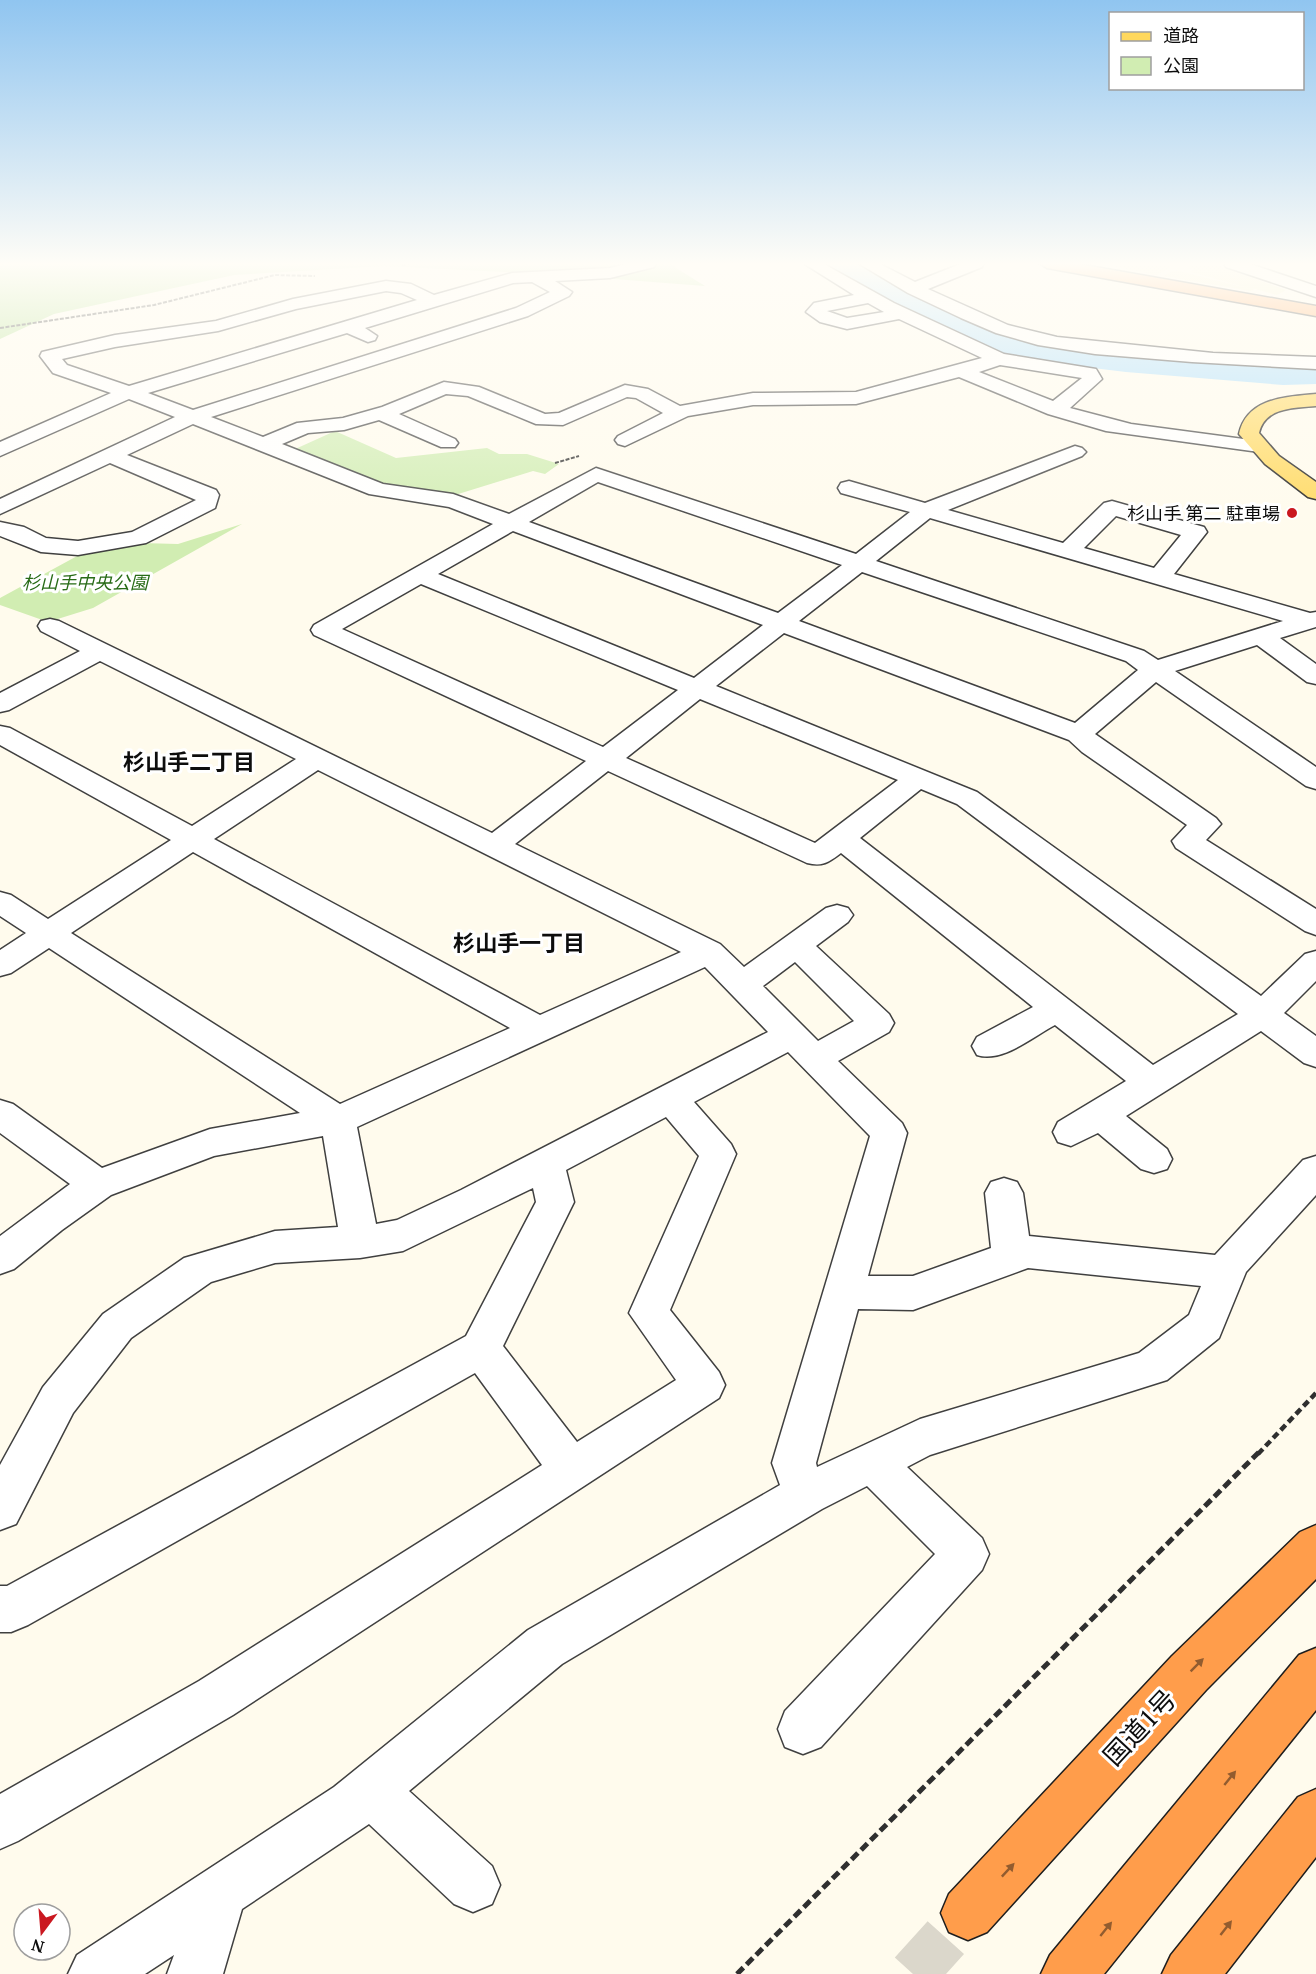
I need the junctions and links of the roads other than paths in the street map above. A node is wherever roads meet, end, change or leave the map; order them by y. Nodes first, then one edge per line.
1 (53, 355) edge
2 (253, 355) edge
3 (381, 355) edge
4 (993, 355) edge
5 (1173, 355) edge
6 (999, 358) junction
7 (1316, 363) edge
8 (962, 371) junction
9 (129, 392) junction
10 (1016, 393) junction
11 (1316, 400) edge
12 (988, 404) dead end
13 (1056, 408) junction
14 (380, 413) junction
15 (678, 413) junction
16 (190, 417) junction
17 (625, 440) dead end
18 (448, 443) dead end
19 (263, 445) junction
20 (1259, 446) junction
21 (0, 450) edge
22 (1075, 452) dead end
23 (110, 455) junction
24 (1004, 480) junction
25 (849, 488) dead end
26 (1316, 492) edge
27 (1032, 494) dead end
28 (0, 507) edge
29 (927, 510) junction
30 (512, 522) junction
31 (0, 529) edge
32 (1068, 551) junction
33 (860, 562) junction
34 (419, 575) junction
35 (1159, 577) junction
36 (1313, 620) edge
37 (783, 622) junction
38 (50, 626) dead end
39 (1260, 636) junction
40 (99, 651) junction
41 (1155, 669) junction
42 (1316, 676) edge
43 (697, 688) junction
44 (0, 704) edge
45 (0, 734) edge
46 (1079, 734) junction
47 (317, 758) junction
48 (606, 759) junction
49 (918, 778) junction
50 (1316, 780) edge
51 (842, 838) junction
52 (192, 840) junction
53 (494, 846) junction
54 (0, 902) edge
55 (837, 915) dead end
56 (1316, 924) edge
57 (49, 933) junction
58 (796, 945) junction
59 (709, 952) junction
60 (1316, 962) edge
61 (0, 965) edge
62 (742, 985) junction
63 (1058, 1008) junction
64 (1262, 1015) junction
65 (539, 1029) junction
66 (803, 1046) junction
67 (989, 1046) dead end
68 (1316, 1054) edge
69 (1154, 1084) junction
70 (671, 1098) junction
71 (0, 1114) edge
72 (338, 1120) junction
73 (1154, 1159) dead end
74 (546, 1164) junction
75 (1316, 1170) edge
76 (98, 1185) junction
77 (1004, 1193) dead end
78 (360, 1242) junction
79 (0, 1258) edge
80 (1012, 1258) junction
81 (1226, 1272) junction
82 (843, 1292) junction
83 (481, 1349) junction
84 (872, 1462) junction
85 (572, 1470) junction
86 (806, 1494) junction
87 (0, 1509) edge
88 (1316, 1547) edge
89 (0, 1609) edge
90 (1316, 1672) edge
91 (803, 1729) dead end
92 (370, 1790) junction
93 (1316, 1815) edge
94 (0, 1822) edge
95 (473, 1885) dead end
96 (220, 1893) junction
97 (968, 1913) tunnel mouth
98 (96, 1974) edge
99 (195, 1974) edge
100 (1069, 1974) edge
101 (1190, 1974) edge

1 - 9 street
2 - 9 street
3 - 16 street
4 - 6 street
5 - 7 street
6 - 8 street
6 - 13 street
8 - 10 street
8 - 15 street
9 - 16 street
9 - 21 street
10 - 12 street
10 - 13 street
11 - 20 main road
13 - 20 street
14 - 15 street
14 - 18 street
14 - 19 street
15 - 17 street
16 - 19 street
16 - 23 street
19 - 30 street
20 - 26 main road
22 - 24 street
23 - 28 street
23 - 31 street
24 - 27 street
24 - 29 street
25 - 29 street
29 - 32 street
29 - 33 street
30 - 33 street
30 - 34 street
30 - 37 street
32 - 35 street
32 - 35 street
33 - 37 street
33 - 41 street
34 - 43 street
34 - 48 street
35 - 36 street
36 - 39 street
37 - 43 street
37 - 46 street
38 - 40 street
39 - 41 street
39 - 42 street
40 - 44 street
40 - 47 street
41 - 46 street
41 - 50 street
43 - 48 street
43 - 49 street
45 - 52 street
46 - 56 street
47 - 52 street
47 - 53 street
48 - 51 street
48 - 53 street
49 - 51 street
49 - 64 street
51 - 63 street
52 - 57 street
52 - 65 street
53 - 59 street
54 - 57 street
55 - 58 street
57 - 61 street
57 - 72 street
58 - 62 street
58 - 66 street
59 - 62 street
59 - 65 street
60 - 64 street
62 - 66 street
63 - 67 street
63 - 69 street
64 - 68 street
64 - 69 street
65 - 72 street
66 - 70 street
66 - 82 street
69 - 73 street
70 - 74 street
70 - 85 street
71 - 76 street
72 - 76 street
72 - 78 street
74 - 78 street
74 - 83 street
75 - 81 street
76 - 79 street
77 - 80 street
78 - 87 street
80 - 81 street
80 - 82 street
81 - 84 street
82 - 86 street
83 - 85 street
83 - 89 street
84 - 86 street
84 - 91 street
85 - 94 street
86 - 92 street
97 -> 88 highway, 国道1号
100 -> 90 highway
92 - 95 street
92 - 96 street
101 -> 93 highway
96 - 98 street
96 - 99 street

